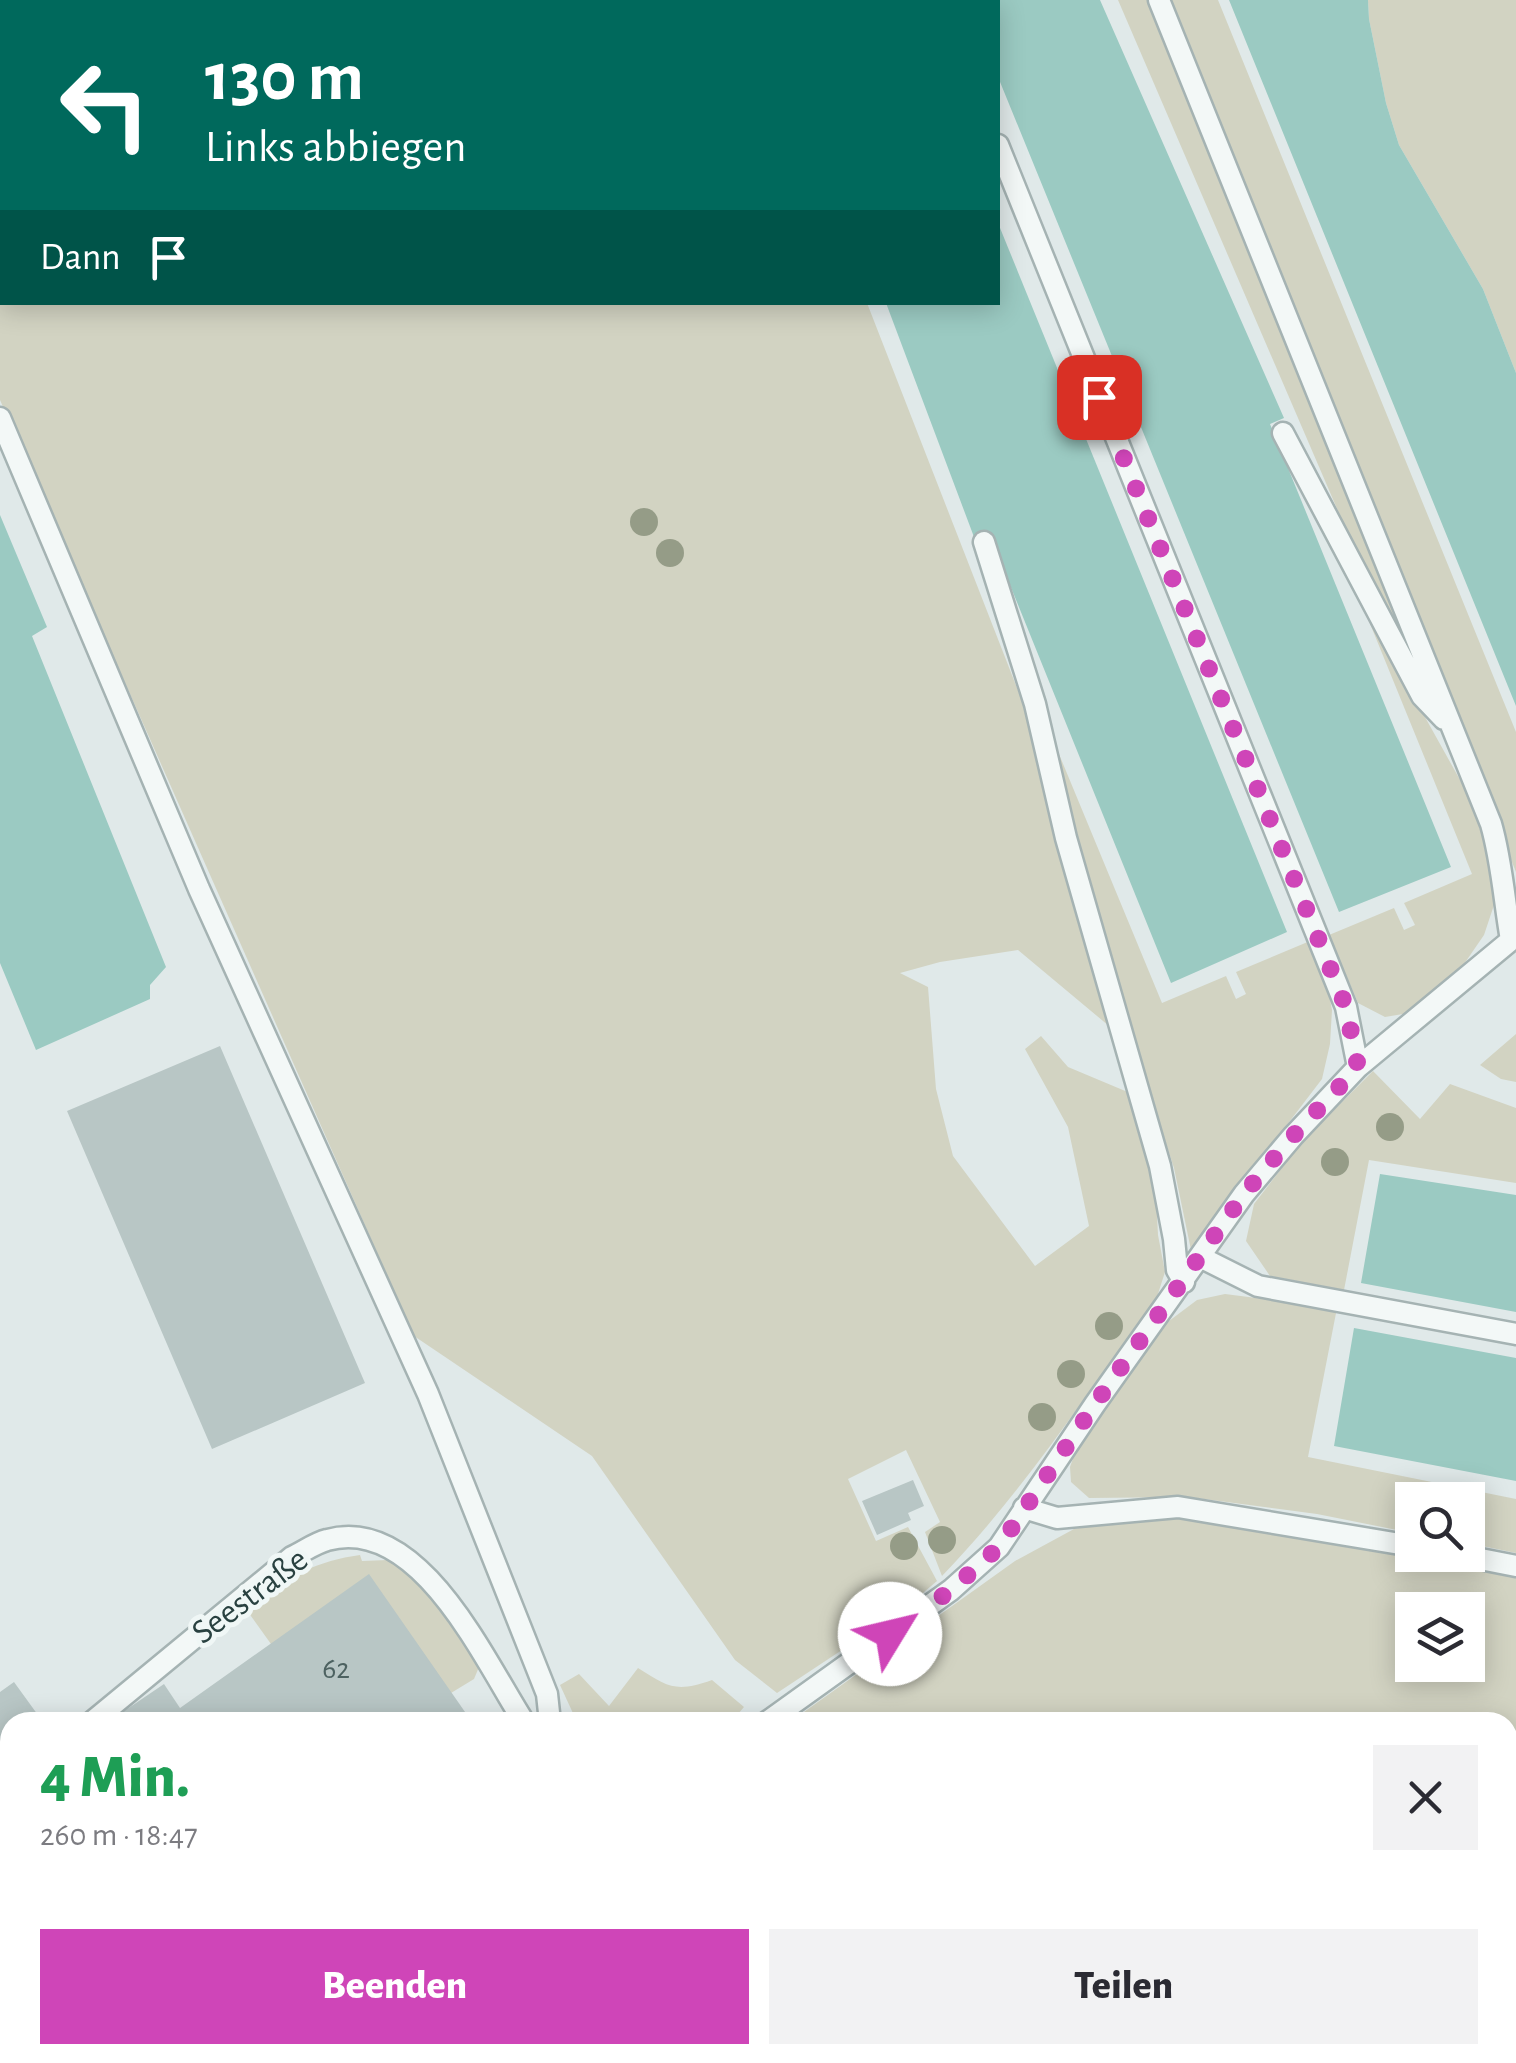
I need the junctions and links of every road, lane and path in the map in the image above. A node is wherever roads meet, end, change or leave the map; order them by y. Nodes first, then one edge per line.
1 (1159, 0) edge
2 (1000, 150) edge
3 (0, 418) edge
4 (1283, 433) dead end
5 (984, 542) dead end
6 (1452, 728) junction
7 (1514, 938) edge
8 (1358, 1067) junction
9 (1202, 1258) junction
10 (1184, 1282) junction
11 (1516, 1334) edge
12 (1024, 1508) junction
13 (1395, 1543) edge
14 (1485, 1560) edge
15 (1516, 1566) edge
16 (104, 1712) edge
17 (518, 1712) edge
18 (549, 1712) edge
19 (781, 1712) edge

1 - 6 lane
2 - 8 lane
3 - 18 lane
4 - 6 lane
5 - 10 lane
6 - 7 lane
7 - 8 lane
8 - 9 lane
9 - 10 lane
9 - 11 lane
10 - 12 lane
12 - 13 lane
12 - 19 lane
14 - 15 lane
16 - 17 lane, Seestraße

